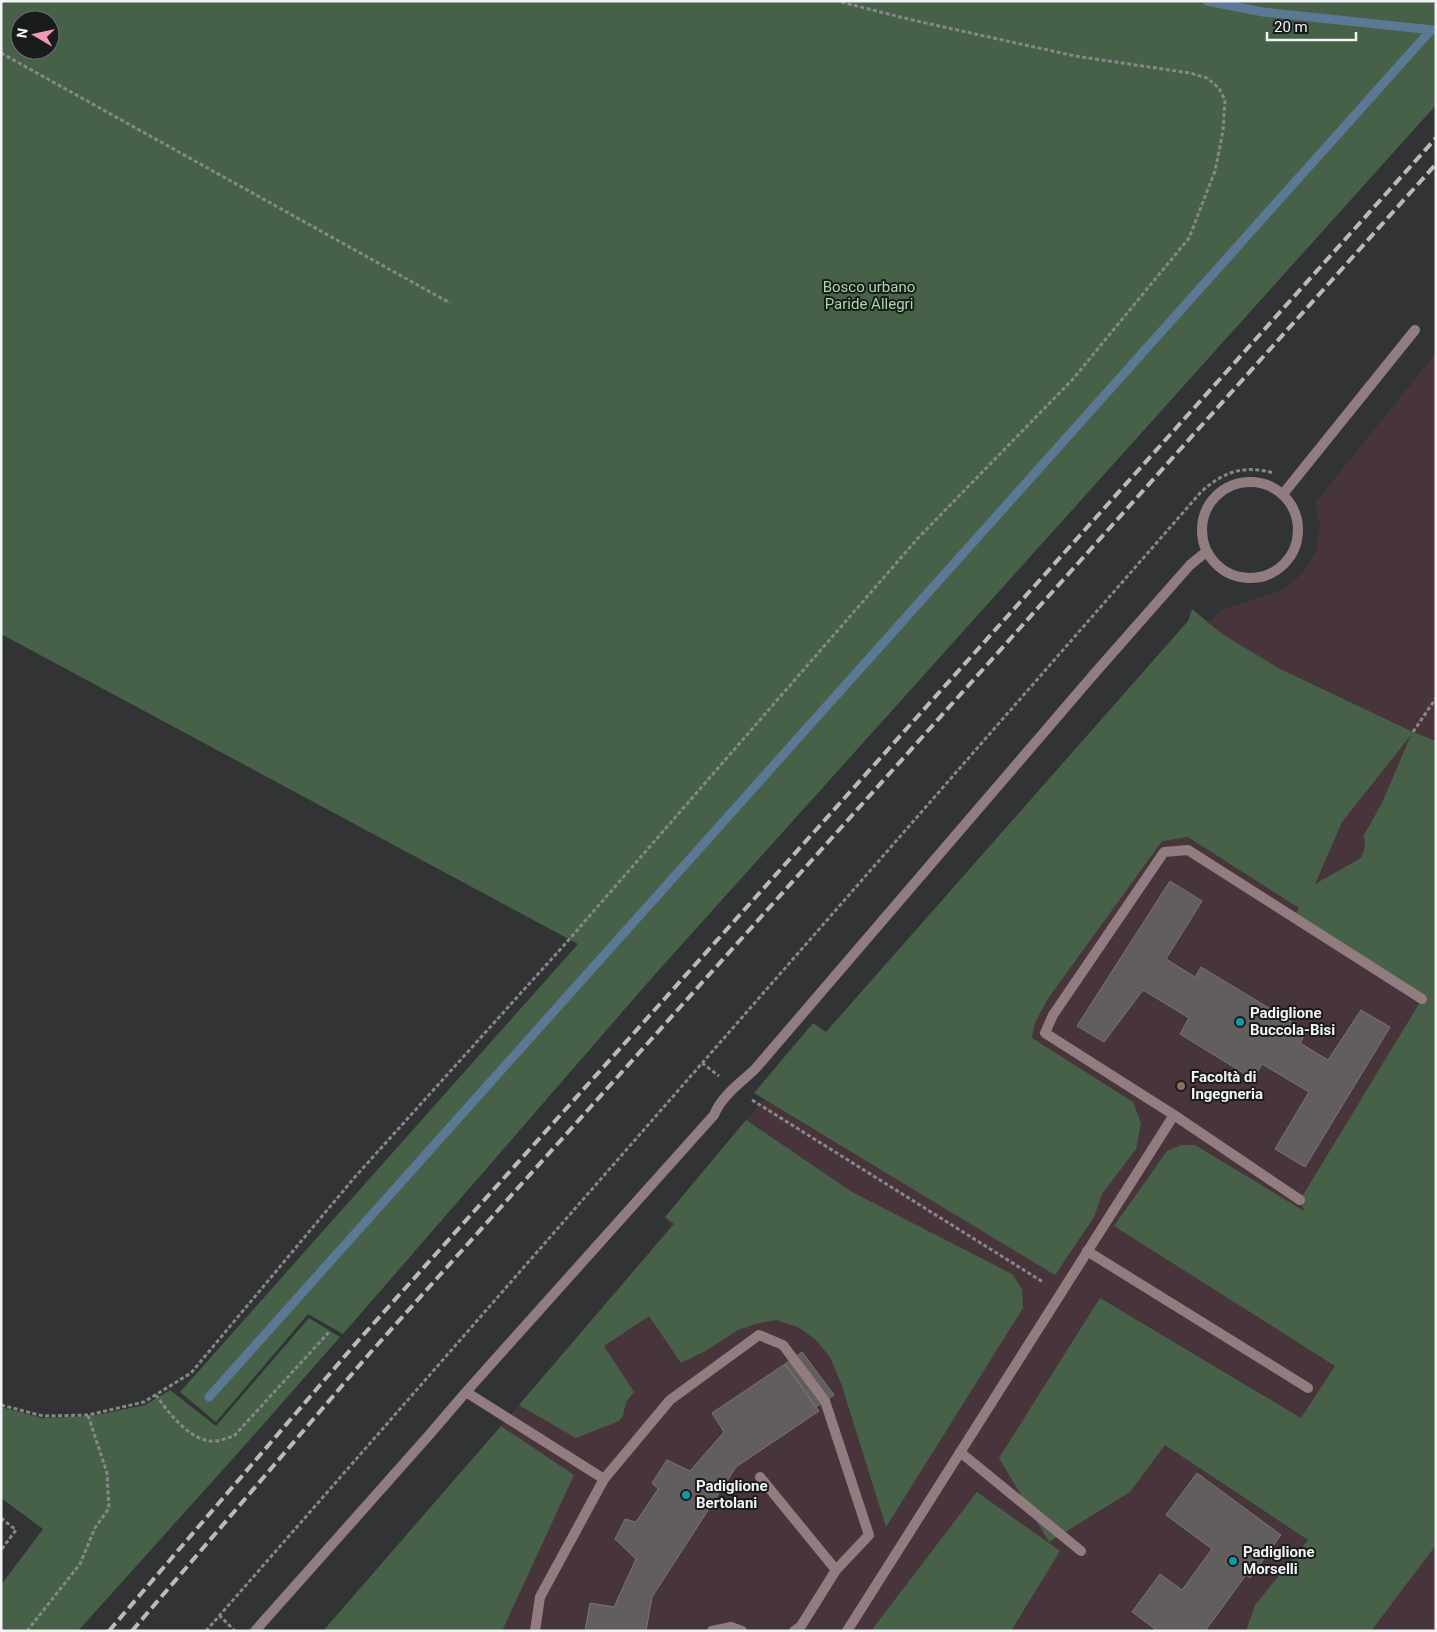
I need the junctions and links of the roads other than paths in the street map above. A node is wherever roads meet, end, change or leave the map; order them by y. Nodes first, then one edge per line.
1 (1415, 330) dead end
2 (1283, 494) junction
3 (1206, 552) junction
4 (1422, 999) dead end
5 (1174, 1115) junction
6 (1300, 1200) dead end
7 (1087, 1251) junction
8 (1308, 1388) dead end
9 (466, 1392) junction
10 (960, 1452) junction
11 (760, 1477) dead end
12 (604, 1479) junction
13 (1081, 1551) dead end
14 (836, 1570) junction
15 (255, 1631) edge
16 (535, 1631) edge
17 (712, 1631) edge
18 (742, 1631) edge
19 (794, 1631) edge
20 (847, 1631) edge

1 - 2 street
2 - 3 street
2 - 3 street
3 - 9 street
4 - 5 street
5 - 6 street
5 - 7 street
7 - 8 street
7 - 10 street
9 - 12 street
9 - 15 street
10 - 13 street
10 - 20 street
11 - 14 street
12 - 14 street
12 - 16 street
14 - 19 street
17 - 18 street

